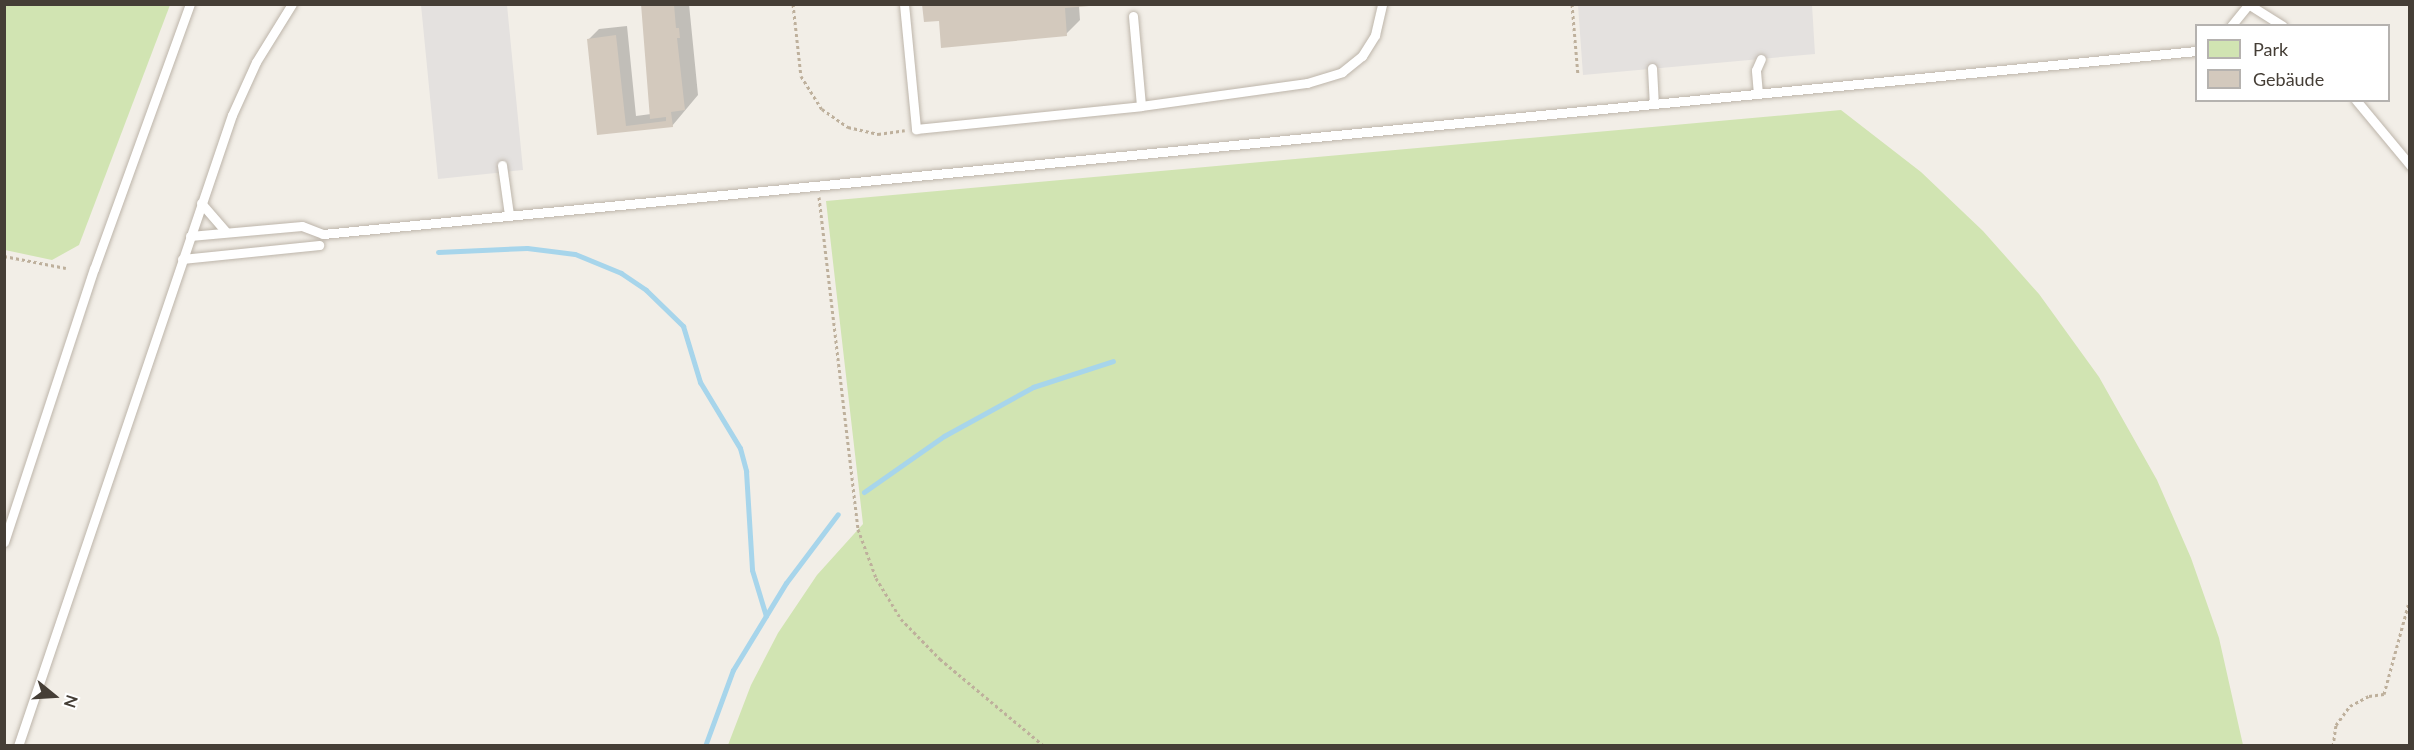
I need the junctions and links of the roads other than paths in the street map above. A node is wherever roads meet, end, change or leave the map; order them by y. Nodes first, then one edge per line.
1 (190, 4) edge
2 (292, 4) edge
3 (904, 4) edge
4 (1382, 4) edge
5 (2249, 5) edge
6 (1133, 16) dead end
7 (2233, 24) edge
8 (2280, 24) edge
9 (2195, 51) edge
10 (1761, 59) dead end
11 (1652, 68) dead end
12 (1758, 94) junction
13 (2358, 102) edge
14 (1654, 103) junction
15 (1141, 106) junction
16 (502, 165) dead end
17 (2409, 165) edge
18 (201, 203) junction
19 (509, 215) junction
20 (226, 232) junction
21 (190, 237) junction
22 (319, 245) dead end
23 (182, 259) junction
24 (4, 542) edge
25 (18, 746) edge

1 - 24 lane
2 - 18 lane
3 - 15 lane
4 - 15 lane
5 - 7 lane
5 - 8 lane
6 - 15 lane
9 - 12 lane
10 - 12 lane
11 - 14 lane
12 - 14 lane
13 - 17 lane
14 - 19 lane
16 - 19 lane
18 - 20 lane
18 - 21 lane
19 - 20 lane
20 - 21 lane
21 - 23 lane
22 - 23 lane
23 - 25 lane

